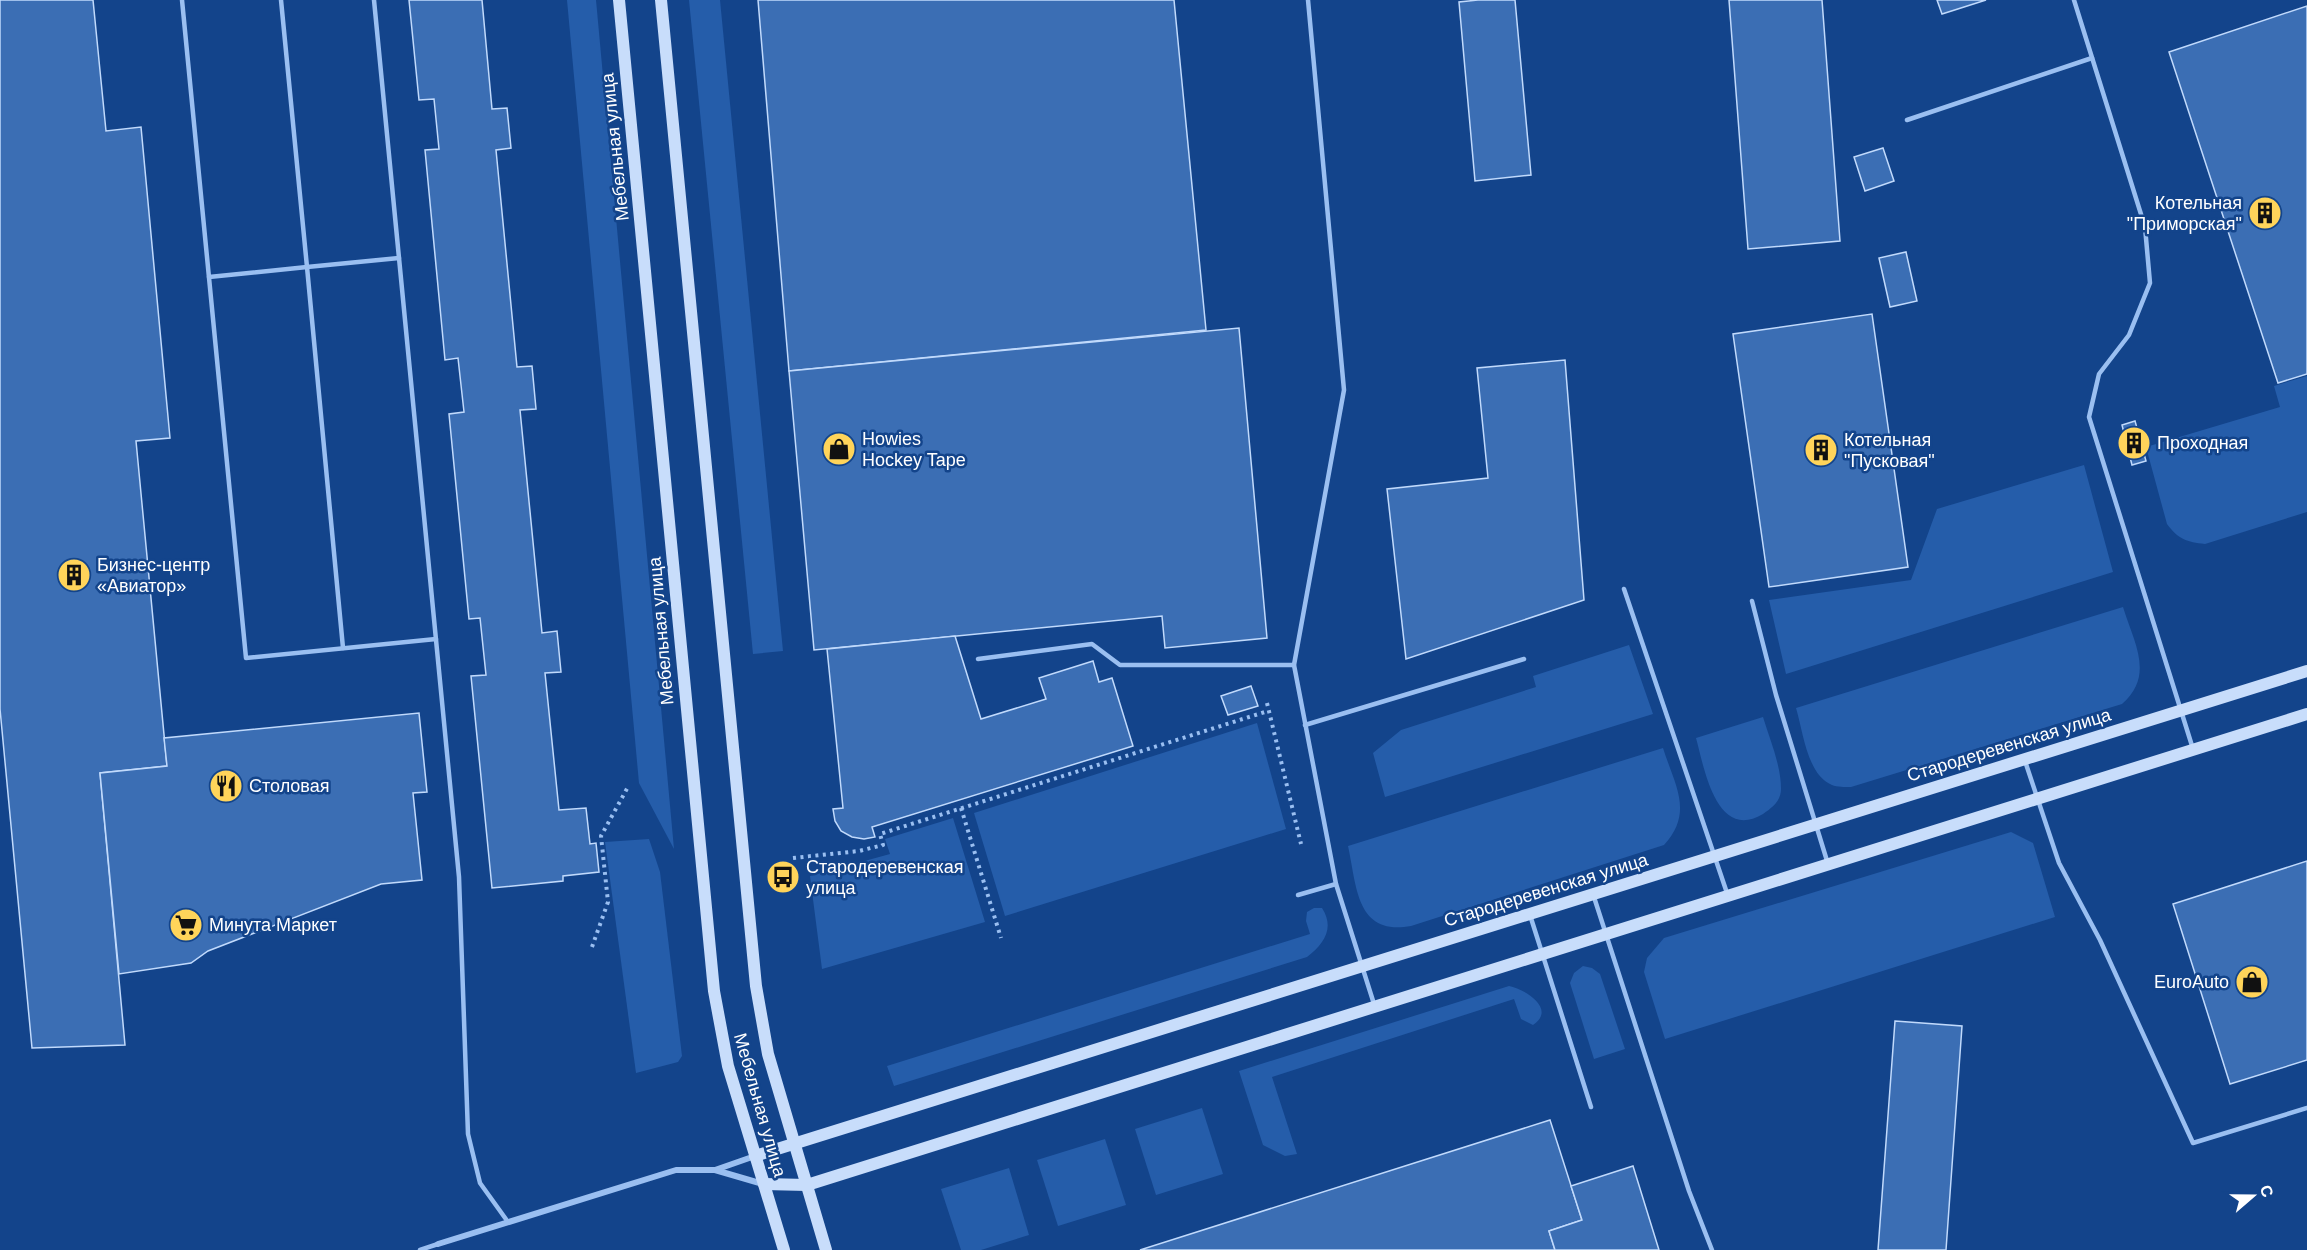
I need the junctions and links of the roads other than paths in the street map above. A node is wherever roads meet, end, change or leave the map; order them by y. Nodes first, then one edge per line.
1 (182, 0) edge
2 (281, 0) edge
3 (374, 0) edge
4 (619, 0) edge
5 (662, 0) edge
6 (1308, 0) edge
7 (2074, 0) edge
8 (2092, 58) junction
9 (1907, 120) dead end
10 (399, 258) junction
11 (307, 267) junction
12 (209, 277) junction
13 (1624, 589) dead end
14 (1752, 601) dead end
15 (436, 639) junction
16 (343, 648) junction
17 (978, 659) dead end
18 (1524, 659) dead end
19 (1294, 665) junction
20 (2307, 671) edge
21 (2181, 710) junction
22 (2307, 714) edge
23 (1305, 725) junction
24 (2193, 750) junction
25 (2025, 759) junction
26 (2038, 798) junction
27 (1816, 824) junction
28 (1714, 856) junction
29 (1828, 864) junction
30 (1336, 884) junction
31 (1593, 894) junction
32 (1298, 896) dead end
33 (1728, 896) junction
34 (1529, 914) junction
35 (1606, 934) junction
36 (1542, 954) junction
37 (1362, 966) junction
38 (1375, 1006) junction
39 (1591, 1107) dead end
40 (2307, 1108) edge
41 (795, 1143) junction
42 (755, 1156) junction
43 (715, 1170) junction
44 (764, 1184) junction
45 (807, 1185) junction
46 (508, 1222) junction
47 (438, 1244) joint
48 (420, 1250) edge
49 (784, 1250) edge
50 (826, 1250) edge
51 (1712, 1250) edge

1 - 12 lane
2 - 11 lane
3 - 10 lane
4 - 42 street, Мебельная улица
5 - 41 street, Мебельная улица
6 - 19 lane
7 - 8 lane
8 - 9 lane
8 - 21 lane
10 - 11 lane
10 - 15 lane
11 - 12 lane
11 - 16 lane
12 - 16 lane
13 - 28 lane
14 - 27 lane
15 - 16 lane
15 - 46 lane
17 - 19 lane
18 - 23 lane
19 - 23 lane
20 - 21 street, Стародеревенская улица
21 - 24 lane
21 - 25 street, Стародеревенская улица
22 - 24 street
23 - 30 lane
24 - 26 street
25 - 26 lane
25 - 27 street, Стародеревенская улица
26 - 29 street
26 - 40 lane
27 - 28 street, Стародеревенская улица
27 - 29 lane
28 - 31 street, Стародеревенская улица
28 - 33 lane
29 - 33 street
30 - 32 lane
30 - 37 lane
31 - 34 street, Стародеревенская улица
31 - 35 lane
33 - 35 street
34 - 36 lane
34 - 37 street, Стародеревенская улица
35 - 36 street
35 - 51 lane
36 - 38 street
36 - 39 lane
37 - 38 lane
37 - 41 street, Стародеревенская улица
38 - 45 street
41 - 42 street, Стародеревенская улица
41 - 45 street, Мебельная улица
42 - 43 street
42 - 44 street, Мебельная улица
43 - 44 street
43 - 46 street
44 - 45 street
44 - 49 street, Мебельная улица
45 - 50 street, Мебельная улица
46 - 47 street
47 - 48 lane

